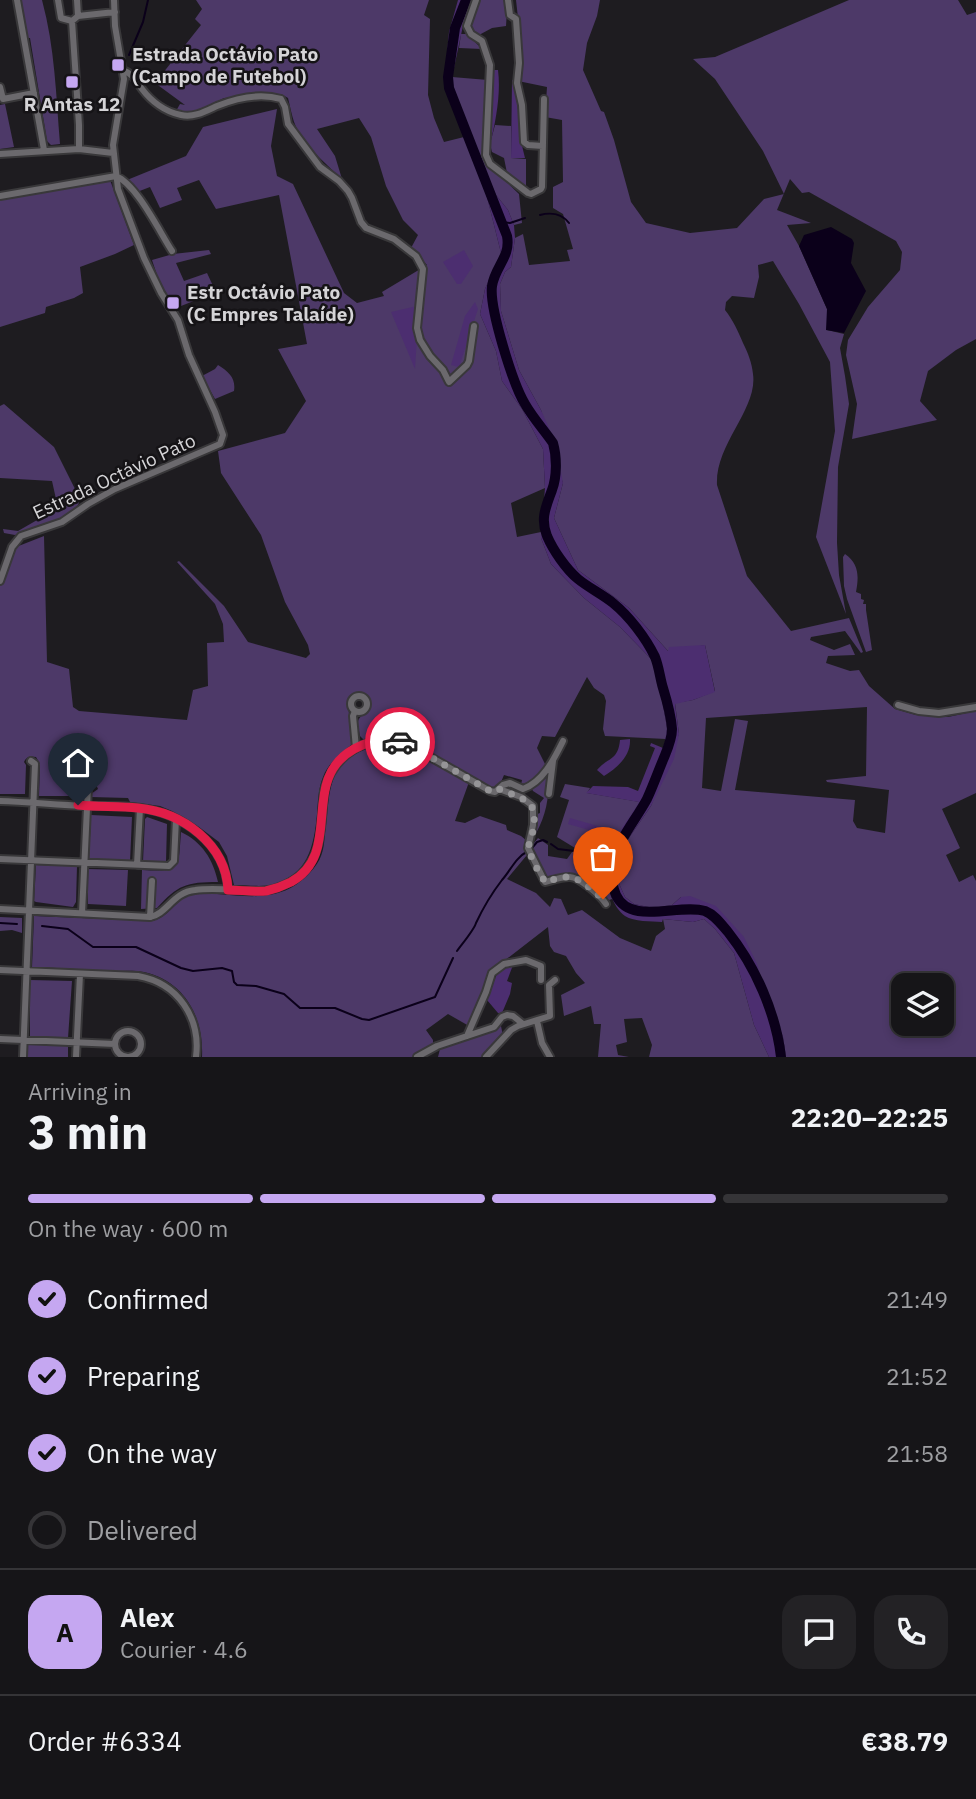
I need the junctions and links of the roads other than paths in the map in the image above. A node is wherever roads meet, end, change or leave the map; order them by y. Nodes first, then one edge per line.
1 (17, 0) edge
2 (58, 0) edge
3 (77, 0) edge
4 (114, 0) edge
5 (476, 0) edge
6 (508, 0) edge
7 (115, 12) junction
8 (75, 18) junction
9 (123, 70) junction
10 (0, 87) edge
11 (34, 93) junction
12 (544, 99) dead end
13 (2, 100) edge
14 (543, 146) junction
15 (79, 149) junction
16 (44, 150) junction
17 (0, 153) edge
18 (113, 153) junction
19 (116, 176) junction
20 (0, 196) edge
21 (172, 251) dead end
22 (474, 326) dead end
23 (0, 581) edge
24 (898, 705) dead end
25 (976, 707) edge
26 (355, 711) dead end
27 (563, 741) dead end
28 (356, 748) junction
29 (31, 761) dead end
30 (553, 761) junction
31 (88, 787) dead end
32 (499, 789) junction
33 (550, 794) dead end
34 (0, 801) edge
35 (34, 803) junction
36 (86, 806) junction
37 (140, 808) junction
38 (176, 818) junction
39 (0, 859) edge
40 (31, 860) junction
41 (84, 863) junction
42 (137, 865) junction
43 (152, 881) dead end
44 (228, 890) junction
45 (606, 904) dead end
46 (0, 909) edge
47 (29, 911) junction
48 (82, 913) junction
49 (150, 917) junction
50 (0, 970) edge
51 (26, 971) junction
52 (80, 974) junction
53 (541, 980) dead end
54 (555, 980) dead end
55 (537, 1020) junction
56 (523, 1024) junction
57 (467, 1036) junction
58 (0, 1039) edge
59 (23, 1040) junction
60 (76, 1042) junction
61 (115, 1044) junction
62 (23, 1057) edge
63 (76, 1057) edge
64 (197, 1057) edge
65 (417, 1057) edge
66 (486, 1057) edge
67 (550, 1057) edge

1 - 11 street
2 - 8 street
3 - 8 street
4 - 7 street, Estrada Octávio Pato
5 - 14 street
6 - 14 street
7 - 8 street
7 - 9 street, Estrada Octávio Pato
8 - 15 street
9 - 18 street, Estrada Octávio Pato
9 - 22 street
10 - 13 street
11 - 13 street
11 - 16 street
12 - 14 street
15 - 16 street
15 - 18 street
16 - 17 street
18 - 19 street, Estrada Octávio Pato
19 - 20 street
19 - 21 street
19 - 23 street, Estrada Octávio Pato
24 - 25 street
26 - 28 street
27 - 30 street
28 - 32 street
28 - 44 street
29 - 35 street
30 - 32 street
30 - 33 street
31 - 36 street
32 - 45 street
34 - 35 street
35 - 36 street
35 - 40 street
36 - 37 street
36 - 41 street
37 - 38 street
37 - 42 street
38 - 42 street
38 - 44 street
39 - 40 street
40 - 41 street
40 - 47 street
41 - 42 street
41 - 48 street
43 - 49 street
44 - 49 street
46 - 47 street
47 - 48 street
47 - 51 street
48 - 49 street
50 - 51 street
51 - 52 street
51 - 59 street
52 - 60 street
52 - 64 street
53 - 57 street
54 - 55 street
55 - 56 street
55 - 67 street
56 - 57 street
56 - 66 street
57 - 65 street
58 - 59 street
59 - 60 street
59 - 62 street
60 - 61 street
60 - 63 street
61 - 61 street

